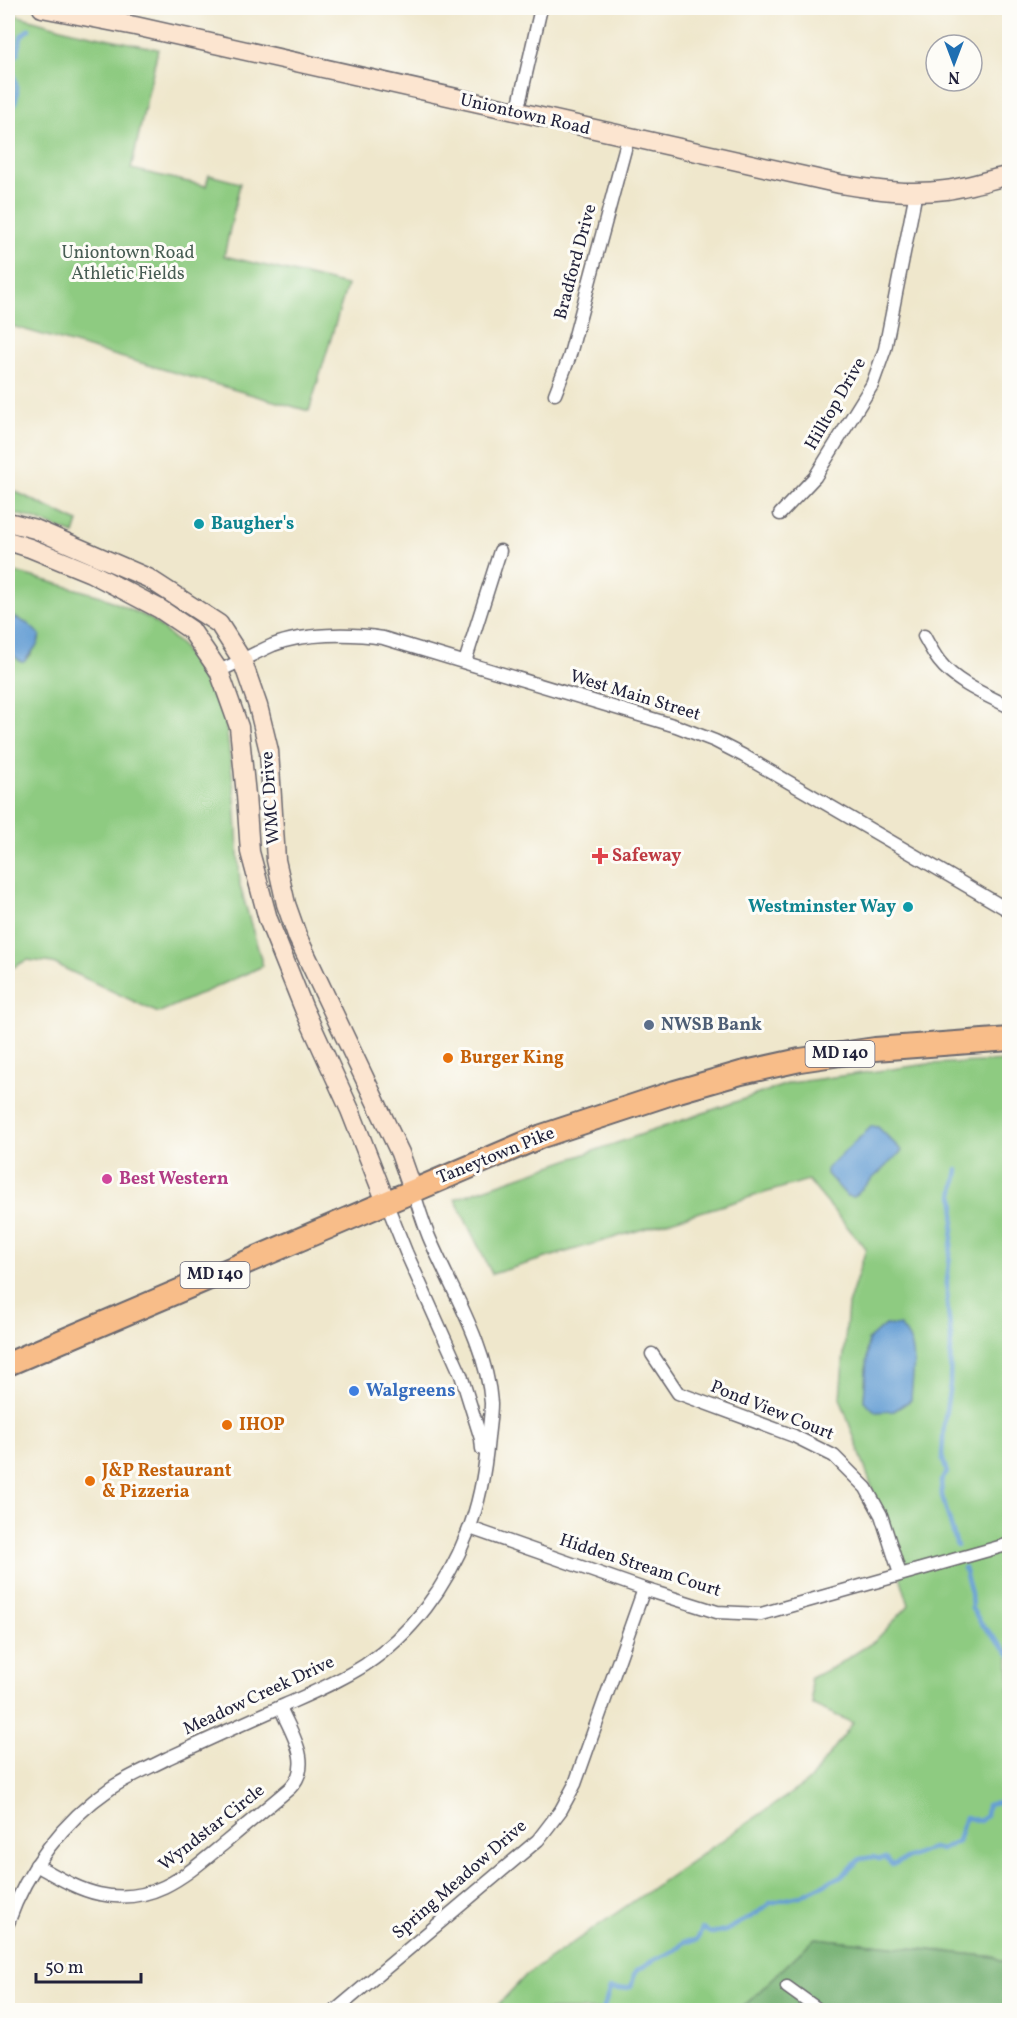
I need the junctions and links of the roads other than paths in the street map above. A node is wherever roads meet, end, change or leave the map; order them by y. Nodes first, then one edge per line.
1 (42, 8) edge
2 (541, 8) edge
3 (517, 113) junction
4 (628, 138) junction
5 (1010, 175) edge
6 (916, 192) junction
7 (555, 394) dead end
8 (780, 514) dead end
9 (8, 522) edge
10 (8, 541) edge
11 (500, 551) dead end
12 (924, 636) dead end
13 (242, 660) junction
14 (465, 662) junction
15 (219, 671) junction
16 (1010, 707) edge
17 (1010, 911) edge
18 (1010, 1039) edge
19 (413, 1190) junction
20 (386, 1202) junction
21 (652, 1354) dead end
22 (8, 1364) edge
23 (485, 1468) junction
24 (470, 1528) junction
25 (1010, 1544) edge
26 (900, 1574) junction
27 (644, 1589) junction
28 (280, 1707) junction
29 (36, 1865) junction
30 (8, 1923) edge
31 (787, 1987) dead end
32 (336, 2010) edge
33 (819, 2010) edge

1 - 3 main road, Uniontown Road
2 - 3 street
3 - 4 main road, Uniontown Road
4 - 6 main road, Uniontown Road
4 - 7 street, Bradford Drive
5 - 6 main road, Uniontown Road
6 - 8 street, Hilltop Drive
9 - 13 main road, WMC Drive
10 - 15 main road, WMC Drive
11 - 14 street
12 - 16 street
13 - 14 street, West Main Street
13 - 15 street, West Main Street
13 - 19 main road, WMC Drive
14 - 17 street, West Main Street
15 - 20 main road, WMC Drive
18 - 19 highway, Taneytown Pike / MD 140
19 - 20 highway, Taneytown Pike / MD 140
19 - 23 street, Meadow Creek Drive
20 - 22 highway, Taneytown Pike / MD 140
20 - 23 street, Meadow Creek Drive
21 - 26 street, Pond View Court
23 - 24 street, Meadow Creek Drive
24 - 27 street, Hidden Stream Court
24 - 28 street, Meadow Creek Drive
25 - 26 street, Hidden Stream Court
26 - 27 street, Hidden Stream Court
27 - 32 street, Spring Meadow Drive
28 - 29 street, Meadow Creek Drive
28 - 29 street, Wyndstar Circle
29 - 30 street, Meadow Creek Drive
31 - 33 street

